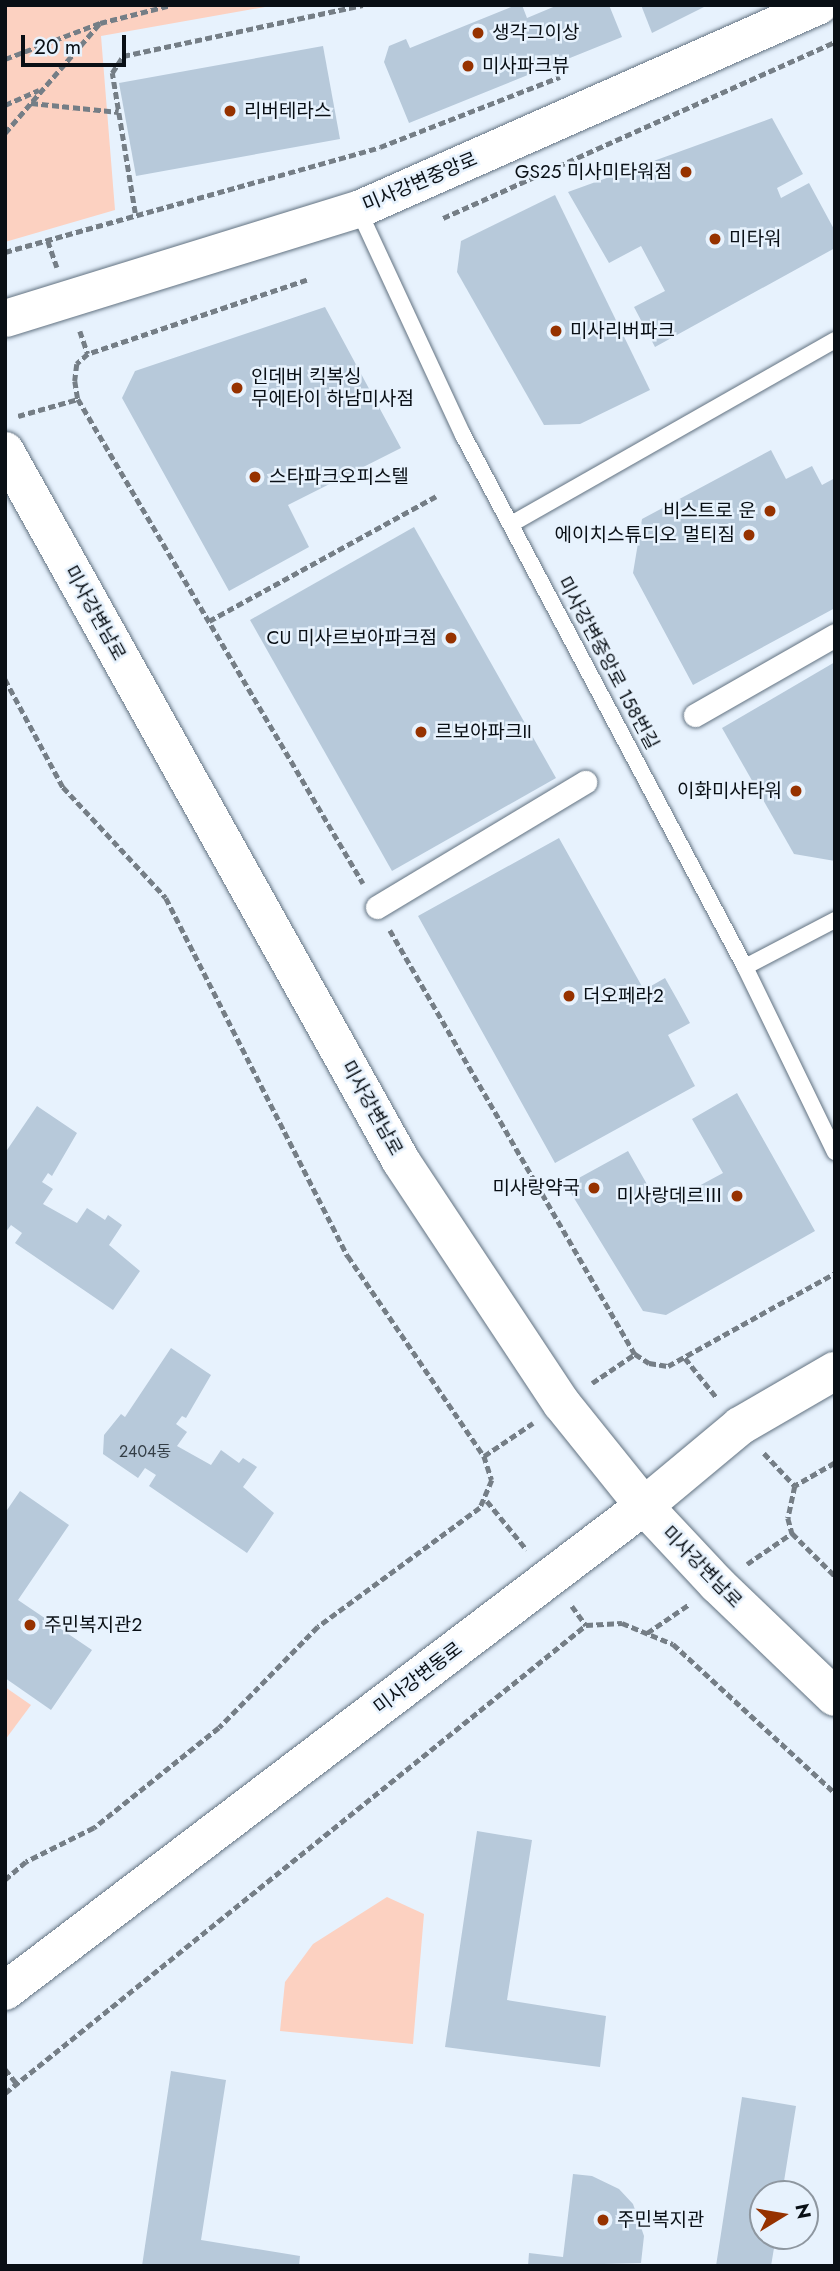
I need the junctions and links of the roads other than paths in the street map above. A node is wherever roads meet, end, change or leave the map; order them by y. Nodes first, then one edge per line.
1 (819, 5) edge
2 (358, 209) junction
3 (5, 318) edge
4 (835, 340) edge
5 (5, 451) edge
6 (513, 523) junction
7 (835, 635) edge
8 (695, 715) dead end
9 (585, 782) dead end
10 (377, 907) road end
11 (835, 920) edge
12 (745, 967) junction
13 (835, 1152) edge
14 (835, 1371) edge
15 (644, 1506) junction
16 (835, 1697) edge
17 (5, 1991) edge

1 - 2 street, 미사강변중앙로
2 - 3 street, 미사강변중앙로
2 - 6 lane, 미사강변중앙로 158번길
4 - 6 lane
5 - 15 main road, 미사강변남로
6 - 12 lane, 미사강변중앙로 158번길
7 - 8 street
9 - 10 street
11 - 12 lane
12 - 13 lane, 미사강변중앙로 158번길
14 - 15 main road, 미사강변동로
15 - 16 main road, 미사강변남로
15 - 17 main road, 미사강변동로

